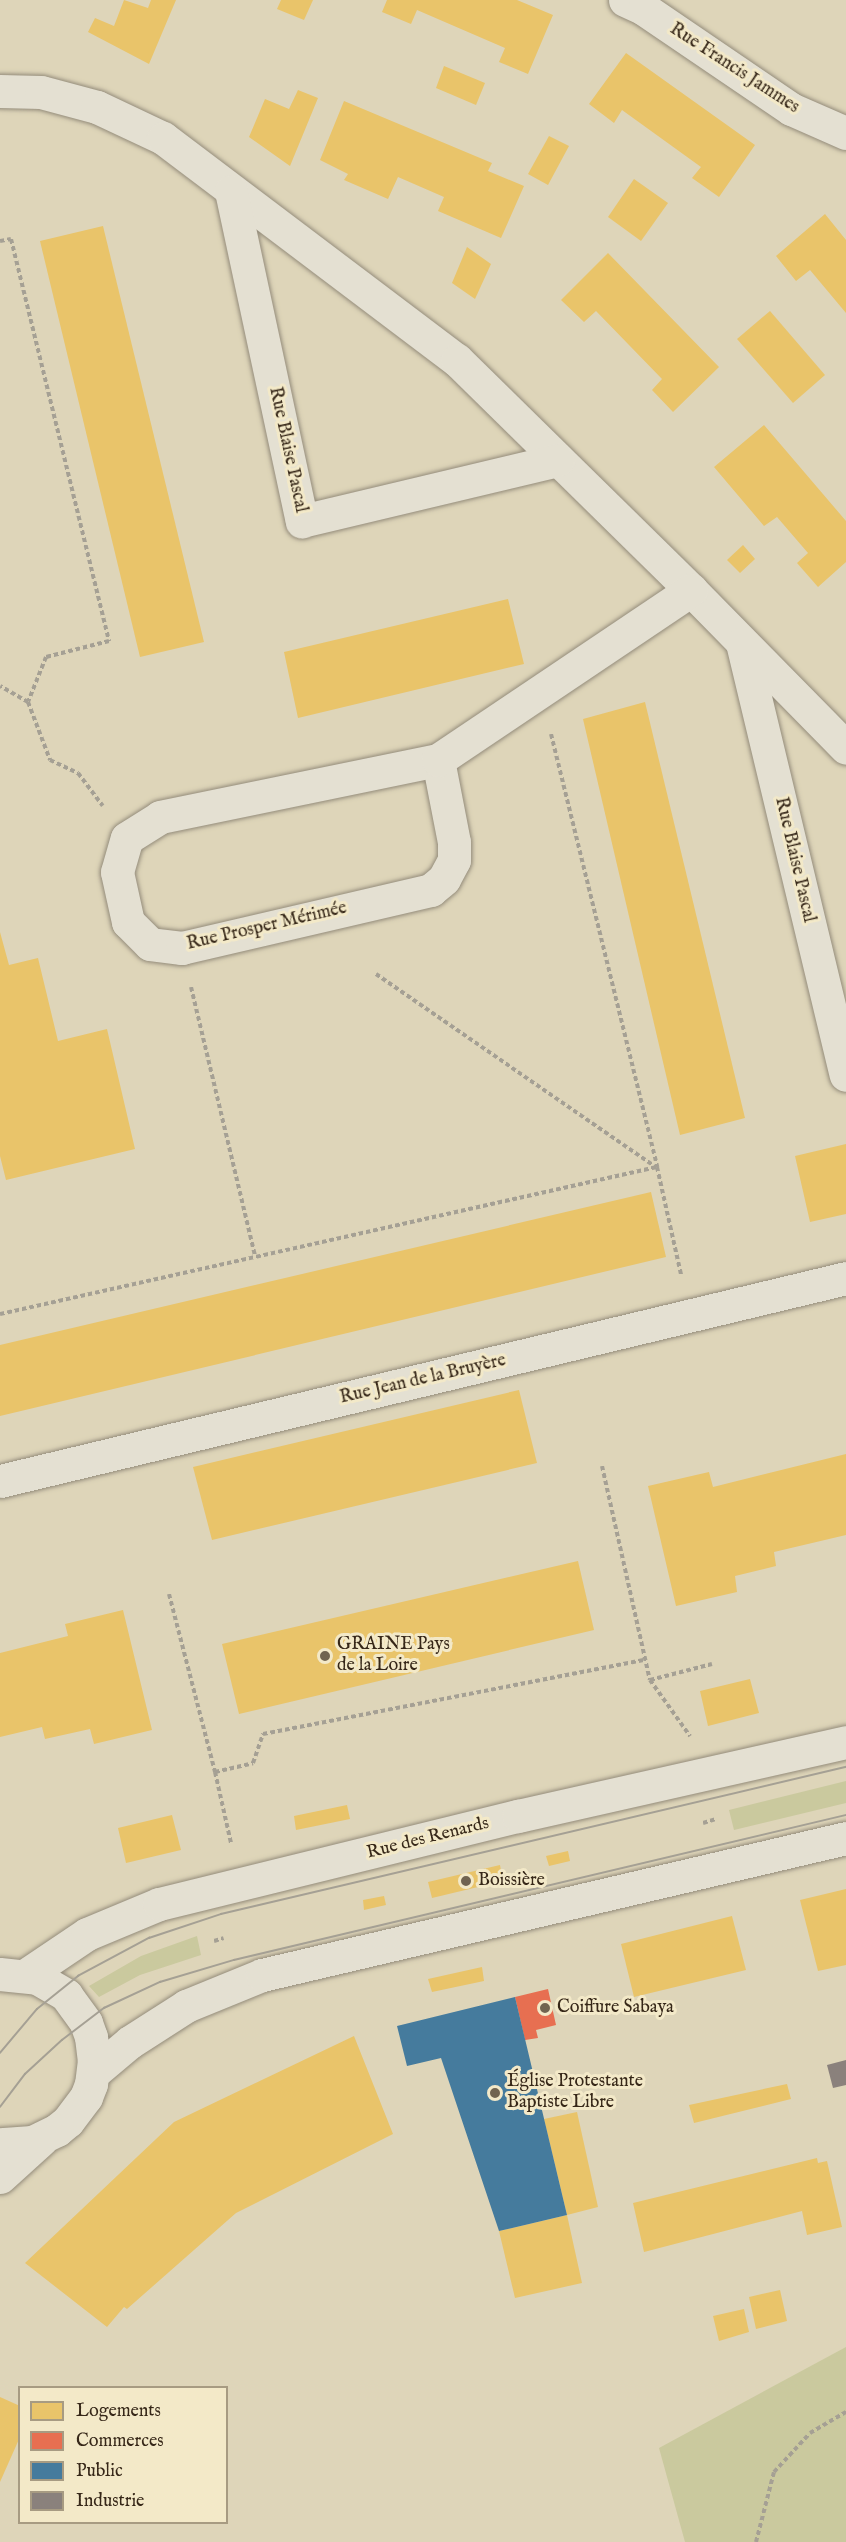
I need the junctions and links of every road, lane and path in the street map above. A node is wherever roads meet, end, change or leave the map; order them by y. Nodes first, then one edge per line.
1 (625, 0) edge
2 (0, 91) edge
3 (846, 133) edge
4 (231, 191) junction
5 (0, 241) edge
6 (558, 460) junction
7 (691, 590) junction
8 (742, 643) junction
9 (0, 686) edge
10 (28, 702) junction
11 (550, 727) dead end
12 (846, 748) edge
13 (438, 760) junction
14 (127, 838) junction
15 (182, 948) junction
16 (376, 974) dead end
17 (846, 1075) edge
18 (657, 1167) junction
19 (255, 1256) junction
20 (846, 1278) edge
21 (0, 1314) edge
22 (691, 1316) junction
23 (602, 1466) dead end
24 (0, 1481) edge
25 (169, 1594) dead end
26 (645, 1660) junction
27 (712, 1664) dead end
28 (650, 1680) junction
29 (846, 1742) edge
30 (695, 1743) dead end
31 (215, 1772) junction
32 (716, 1819) dead end
33 (703, 1823) dead end
34 (846, 1838) edge
35 (226, 1850) dead end
36 (224, 1938) dead end
37 (214, 1941) dead end
38 (13, 1975) edge
39 (93, 2073) junction
40 (44, 2137) junction
41 (0, 2144) edge
42 (0, 2177) edge
43 (846, 2412) edge
44 (756, 2542) edge

1 - 3 street, Rue Francis Jammes
2 - 4 street
4 - 6 street
4 - 6 street, Rue Blaise Pascal
5 - 10 path
6 - 7 street
7 - 8 street
7 - 13 street
8 - 12 street
8 - 17 street, Rue Blaise Pascal
9 - 10 path
10 - 14 path
11 - 18 path
13 - 14 street
13 - 15 street, Rue Prosper Mérimée
14 - 15 street, Rue Prosper Mérimée
15 - 19 path
16 - 18 path
18 - 19 path
18 - 22 path
19 - 21 path
20 - 22 street, Rue Jean de la Bruyère
22 - 24 street, Rue Jean de la Bruyère
23 - 26 path
25 - 31 path
26 - 28 path
26 - 31 path
27 - 28 path
28 - 30 path
29 - 38 street, Rue des Renards
31 - 35 path
32 - 33 path
34 - 39 street
36 - 37 path
38 - 39 street
39 - 40 street
40 - 41 street
40 - 42 street
43 - 44 path

